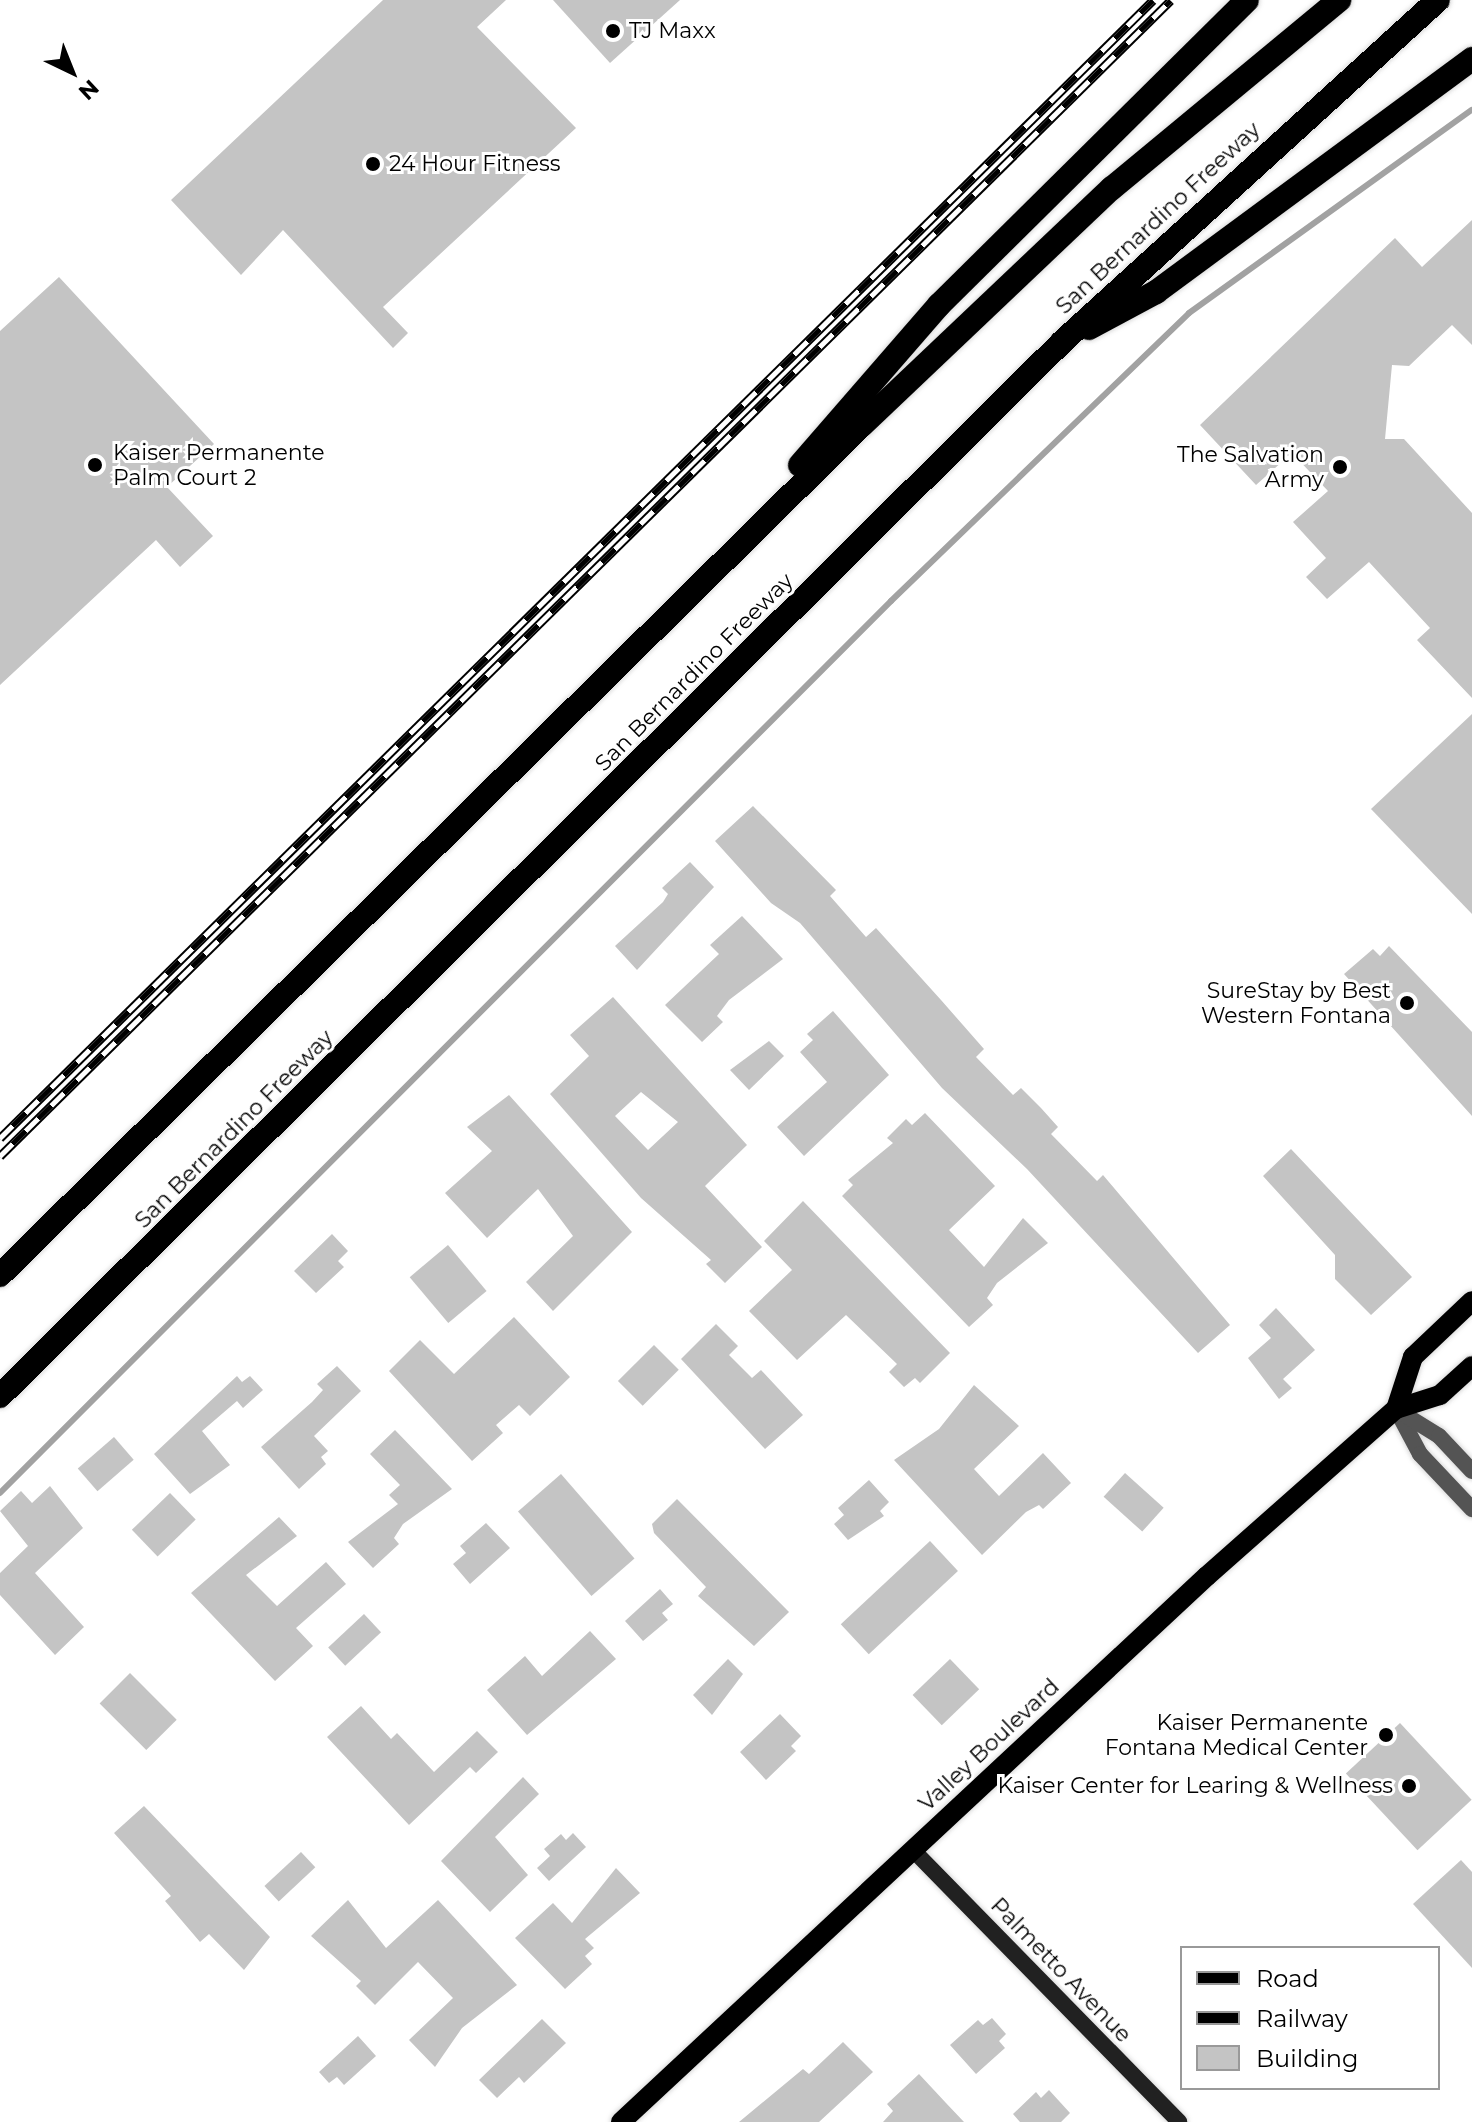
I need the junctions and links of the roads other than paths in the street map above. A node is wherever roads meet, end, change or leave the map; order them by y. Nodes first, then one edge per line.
1 (1247, 0) edge
2 (1339, 0) edge
3 (1438, 0) edge
4 (1472, 59) edge
5 (1062, 342) junction
6 (680, 604) junction
7 (0, 1275) edge
8 (1472, 1301) edge
9 (1472, 1366) edge
10 (0, 1396) edge
11 (1396, 1409) junction
12 (1472, 1471) edge
13 (1472, 1509) edge
14 (912, 1849) junction
15 (621, 2122) edge
16 (1179, 2122) edge

1 - 6 highway
2 - 6 highway, San Bernardino Freeway
3 - 5 highway, San Bernardino Freeway
4 - 5 highway
5 - 10 highway, San Bernardino Freeway
6 - 7 highway, San Bernardino Freeway
8 - 11 main road, Valley Boulevard
9 - 11 main road, Valley Boulevard
11 - 12 street
11 - 13 street
11 - 14 main road, Valley Boulevard
14 - 15 main road, Valley Boulevard
14 - 16 street, Palmetto Avenue

